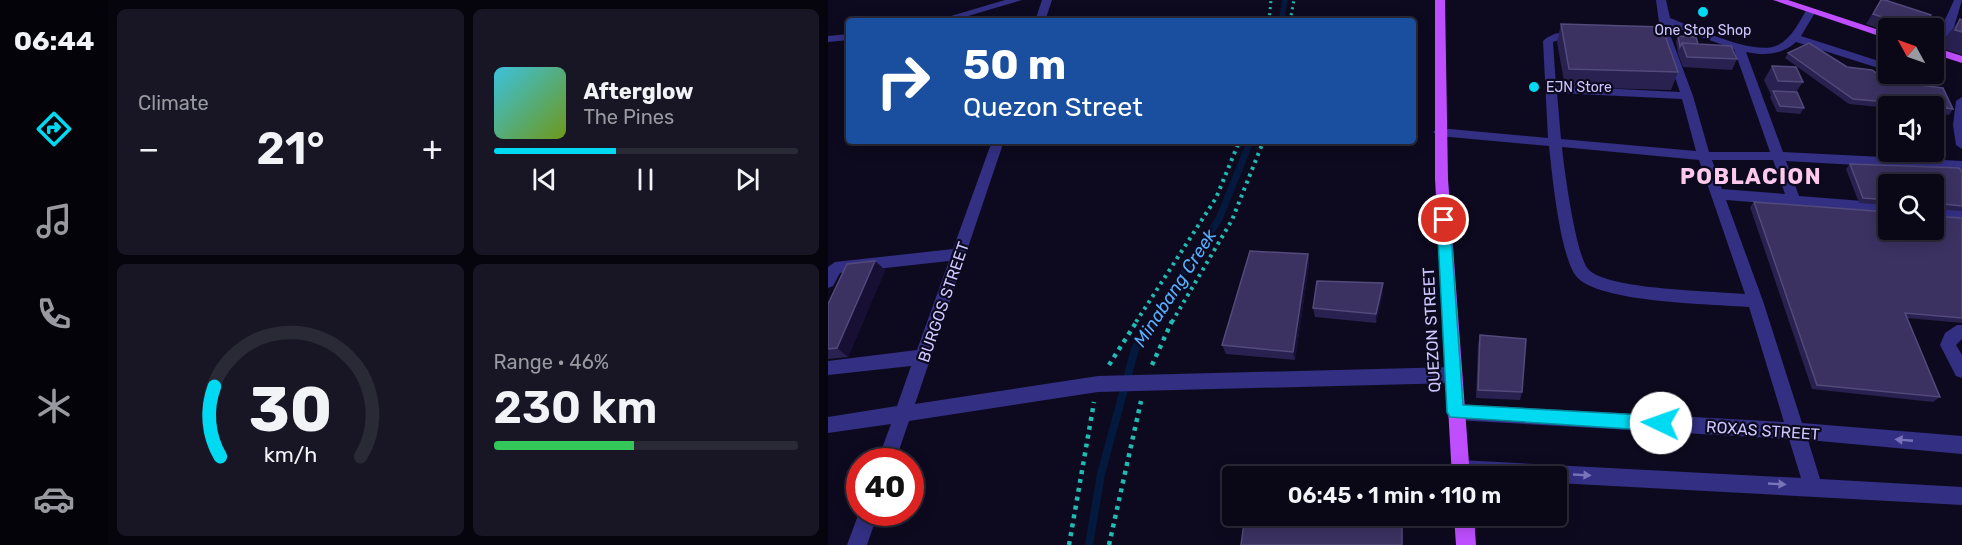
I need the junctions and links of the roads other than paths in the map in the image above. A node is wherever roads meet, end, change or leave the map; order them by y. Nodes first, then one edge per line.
1 (1017, 0) edge
2 (1047, 0) edge
3 (1440, 0) edge
4 (1661, 0) edge
5 (1778, 0) edge
6 (1959, 0) edge
7 (1811, 11) junction
8 (950, 18) edge
9 (1041, 18) edge
10 (1665, 20) junction
11 (1878, 33) edge
12 (1944, 35) edge
13 (1594, 36) edge
14 (846, 37) edge
15 (1796, 38) junction
16 (828, 39) edge
17 (1739, 47) junction
18 (1944, 54) edge
19 (1962, 60) edge
20 (1878, 65) edge
21 (1551, 89) junction
22 (1687, 96) junction
23 (1962, 102) edge
24 (1960, 125) edge
25 (1439, 132) junction
26 (1555, 143) junction
27 (997, 144) edge
28 (1962, 145) edge
29 (1704, 156) junction
30 (1779, 156) junction
31 (1962, 166) edge
32 (1719, 194) junction
33 (1794, 200) junction
34 (1878, 207) edge
35 (1944, 212) edge
36 (1962, 214) edge
37 (959, 254) junction
38 (828, 282) edge
39 (1755, 301) junction
40 (1962, 332) edge
41 (923, 357) junction
42 (828, 368) edge
43 (1962, 372) edge
44 (1453, 375) junction
45 (1455, 412) junction
46 (904, 413) junction
47 (828, 425) edge
48 (1798, 431) junction
49 (1962, 445) edge
50 (891, 448) edge
51 (1460, 466) edge
52 (1567, 477) edge
53 (1813, 486) junction
54 (1962, 495) edge
55 (864, 526) edge
56 (1465, 526) edge
57 (857, 545) edge
58 (1466, 545) edge

1 - 8 street
2 - 9 street
3 - 25 main road, QUEZON STREET
4 - 10 street
5 - 7 main road
6 - 12 street
7 - 11 main road
7 - 15 street
10 - 17 street
10 - 22 street
13 - 21 street
14 - 16 street
15 - 17 street
15 - 20 street
17 - 30 street
18 - 19 main road
21 - 22 street
21 - 26 street
22 - 29 street
23 - 24 street
24 - 28 street
25 - 26 street
25 - 44 main road, QUEZON STREET
26 - 29 street
26 - 39 street
27 - 37 street, BURGOS STREET
29 - 30 street
29 - 32 street
30 - 31 street
30 - 33 street
32 - 33 street
32 - 39 street
33 - 34 street
35 - 36 street
37 - 38 street
37 - 41 street, BURGOS STREET
39 - 48 street
40 - 43 street
41 - 42 street
41 - 46 street, BURGOS STREET
44 - 45 main road, QUEZON STREET
44 - 46 street
45 - 48 street, ROXAS STREET
45 - 51 main road, QUEZON STREET
46 - 47 street
46 - 50 street, BURGOS STREET
49 -> 48 street, ROXAS STREET
48 - 53 street
52 -> 53 street
53 - 54 street
55 - 57 street
56 - 58 main road

